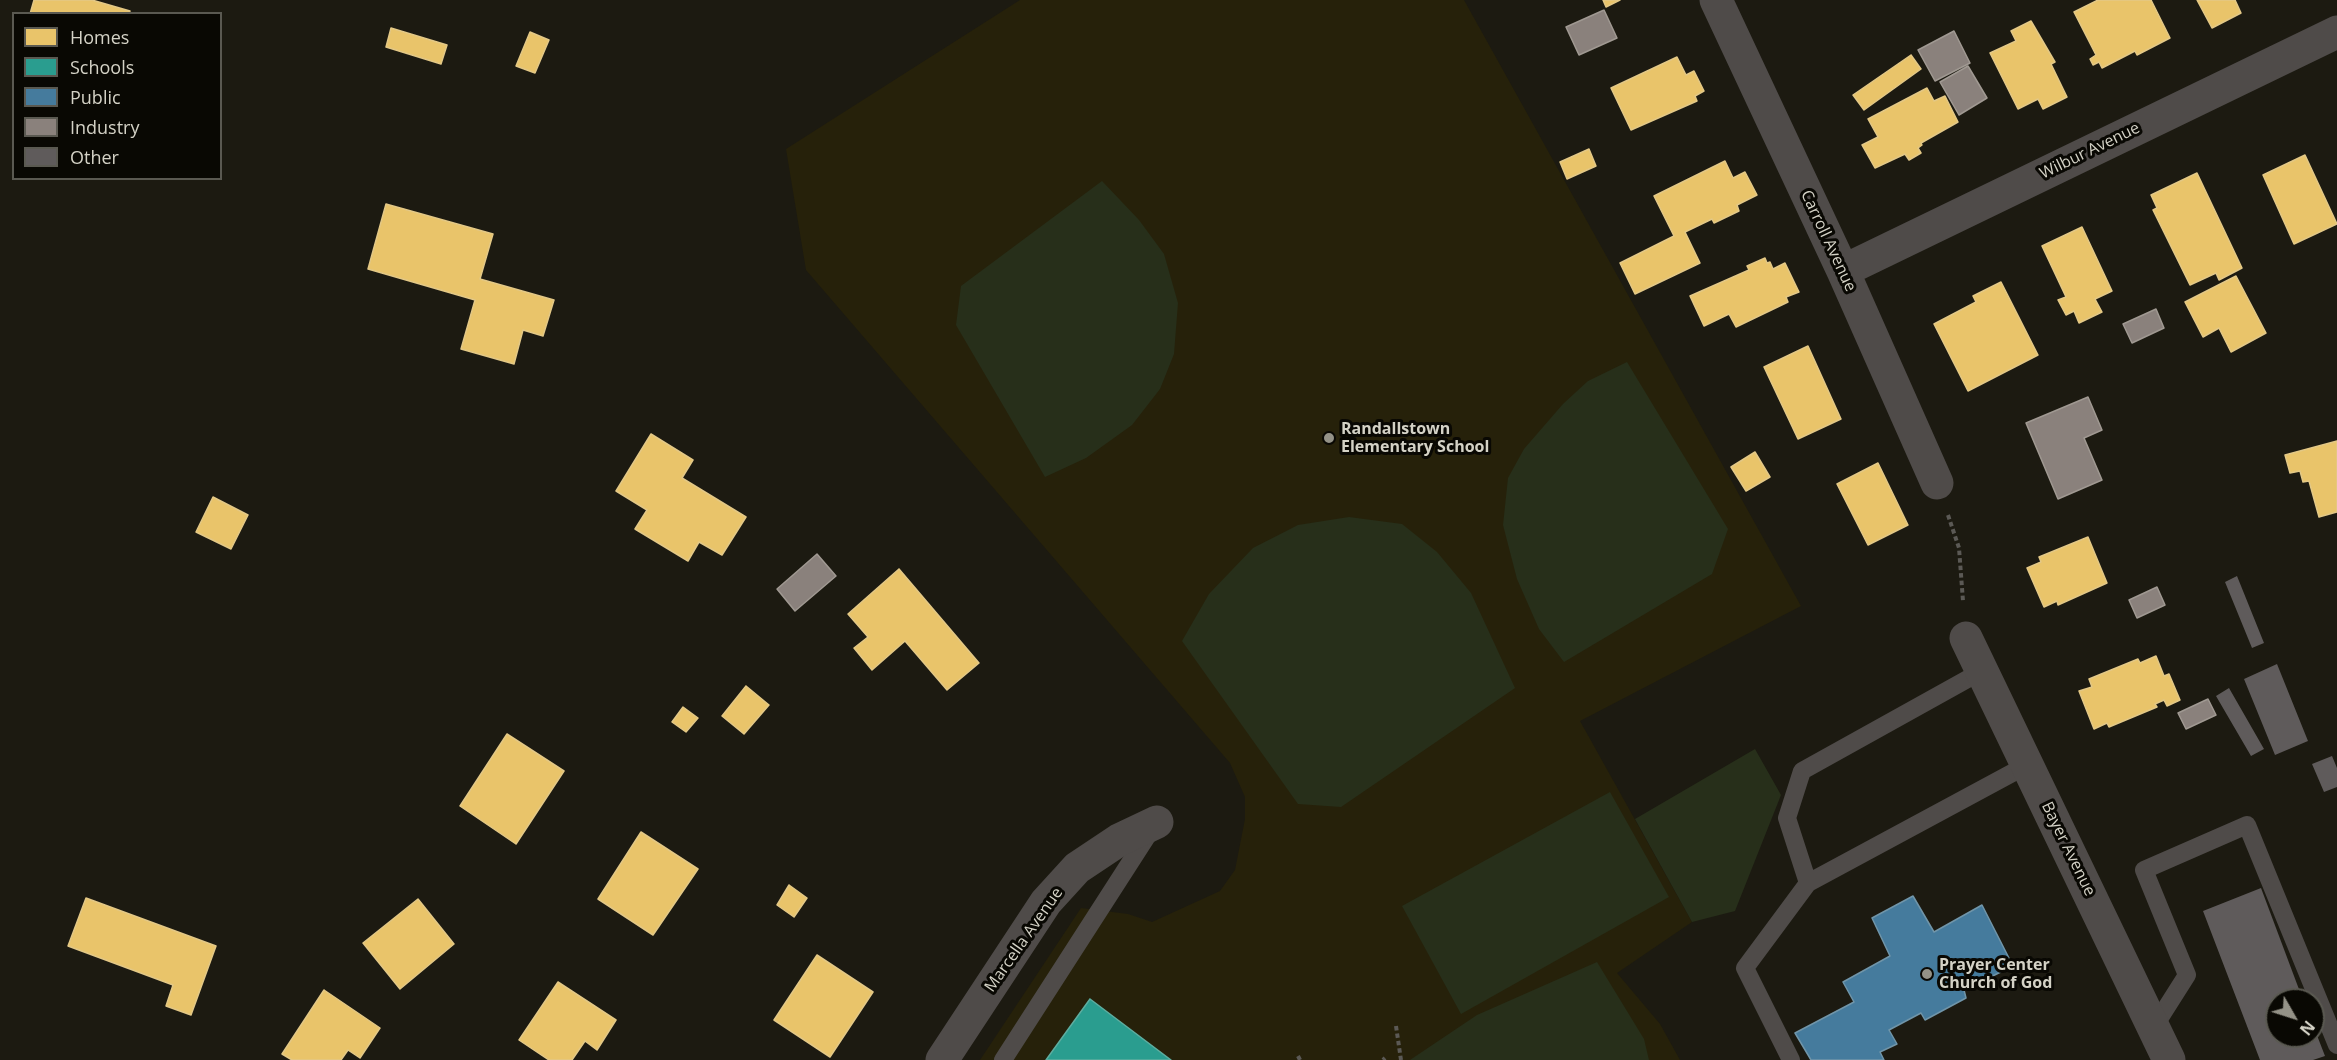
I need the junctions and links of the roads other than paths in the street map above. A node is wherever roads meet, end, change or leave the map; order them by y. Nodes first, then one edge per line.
1 (1716, 0) edge
2 (2337, 32) edge
3 (1843, 271) junction
4 (1937, 483) road end
5 (1966, 638) road end
6 (1982, 671) junction
7 (2027, 765) junction
8 (1157, 822) joint
9 (1808, 883) junction
10 (2154, 1028) junction
11 (2337, 1045) edge
12 (1789, 1059) edge
13 (942, 1060) edge
14 (1003, 1060) edge
15 (2169, 1060) edge

1 - 3 street, Carroll Avenue
2 - 3 street, Wilbur Avenue
3 - 4 street, Carroll Avenue
5 - 6 street, Bayer Avenue
6 - 7 street, Bayer Avenue
6 - 9 lane
7 - 9 lane
7 - 10 street, Bayer Avenue
8 - 13 street, Marcella Avenue
8 - 14 lane
9 - 12 lane
10 - 11 lane
10 - 15 street, Bayer Avenue

